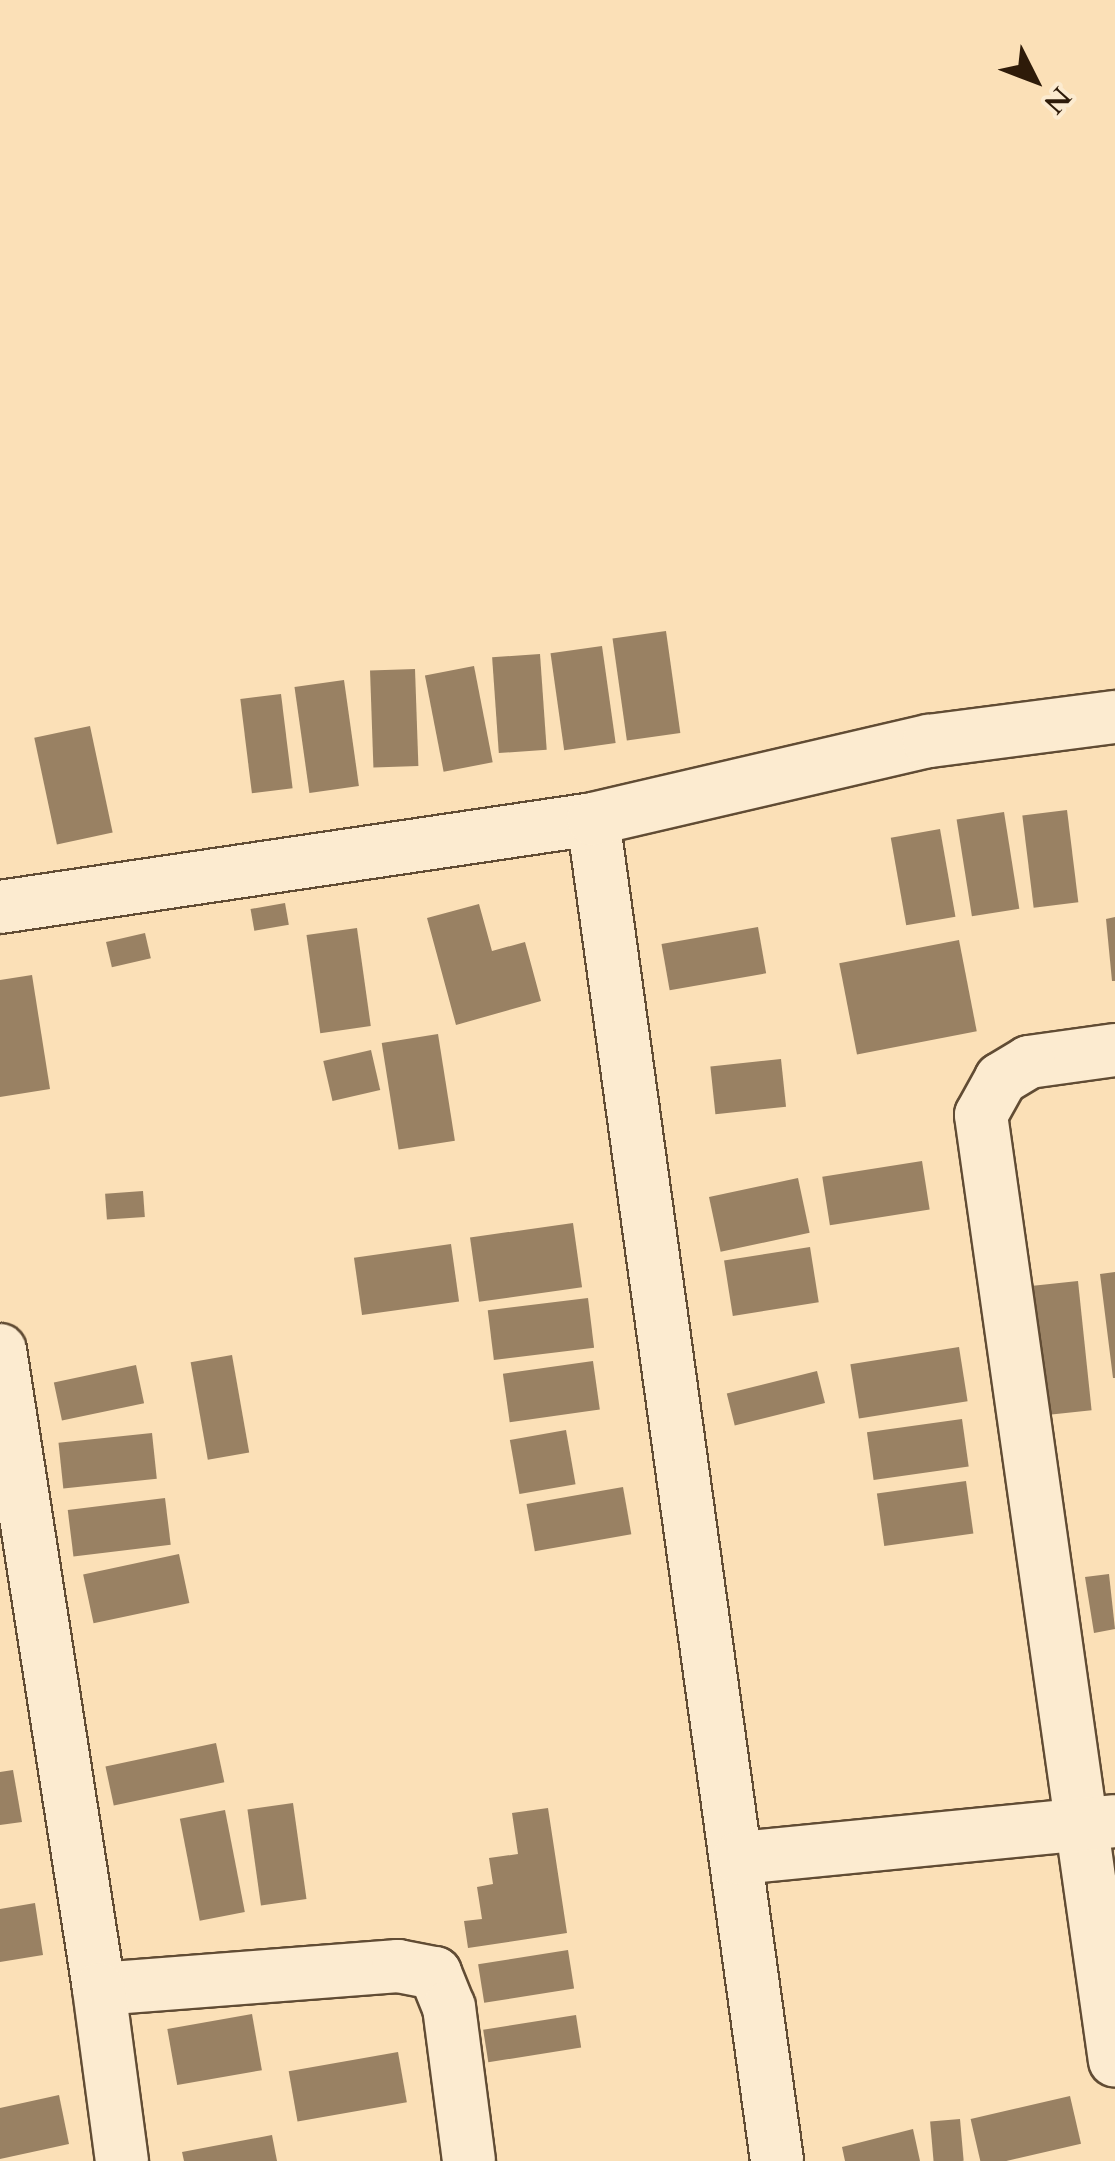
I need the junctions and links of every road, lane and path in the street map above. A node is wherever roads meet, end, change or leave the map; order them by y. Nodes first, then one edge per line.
1 (1115, 717) edge
2 (593, 819) junction
3 (0, 907) edge
4 (1115, 1050) edge
5 (0, 1350) edge
6 (1098, 1823) edge
7 (739, 1858) junction
8 (99, 1989) junction
9 (1115, 2062) edge
10 (122, 2161) edge
11 (469, 2161) edge
12 (777, 2161) edge

1 - 2 street
2 - 3 street
2 - 7 street
4 - 6 street
5 - 8 street
6 - 7 street
6 - 9 street
7 - 12 street
8 - 10 street
8 - 11 street

